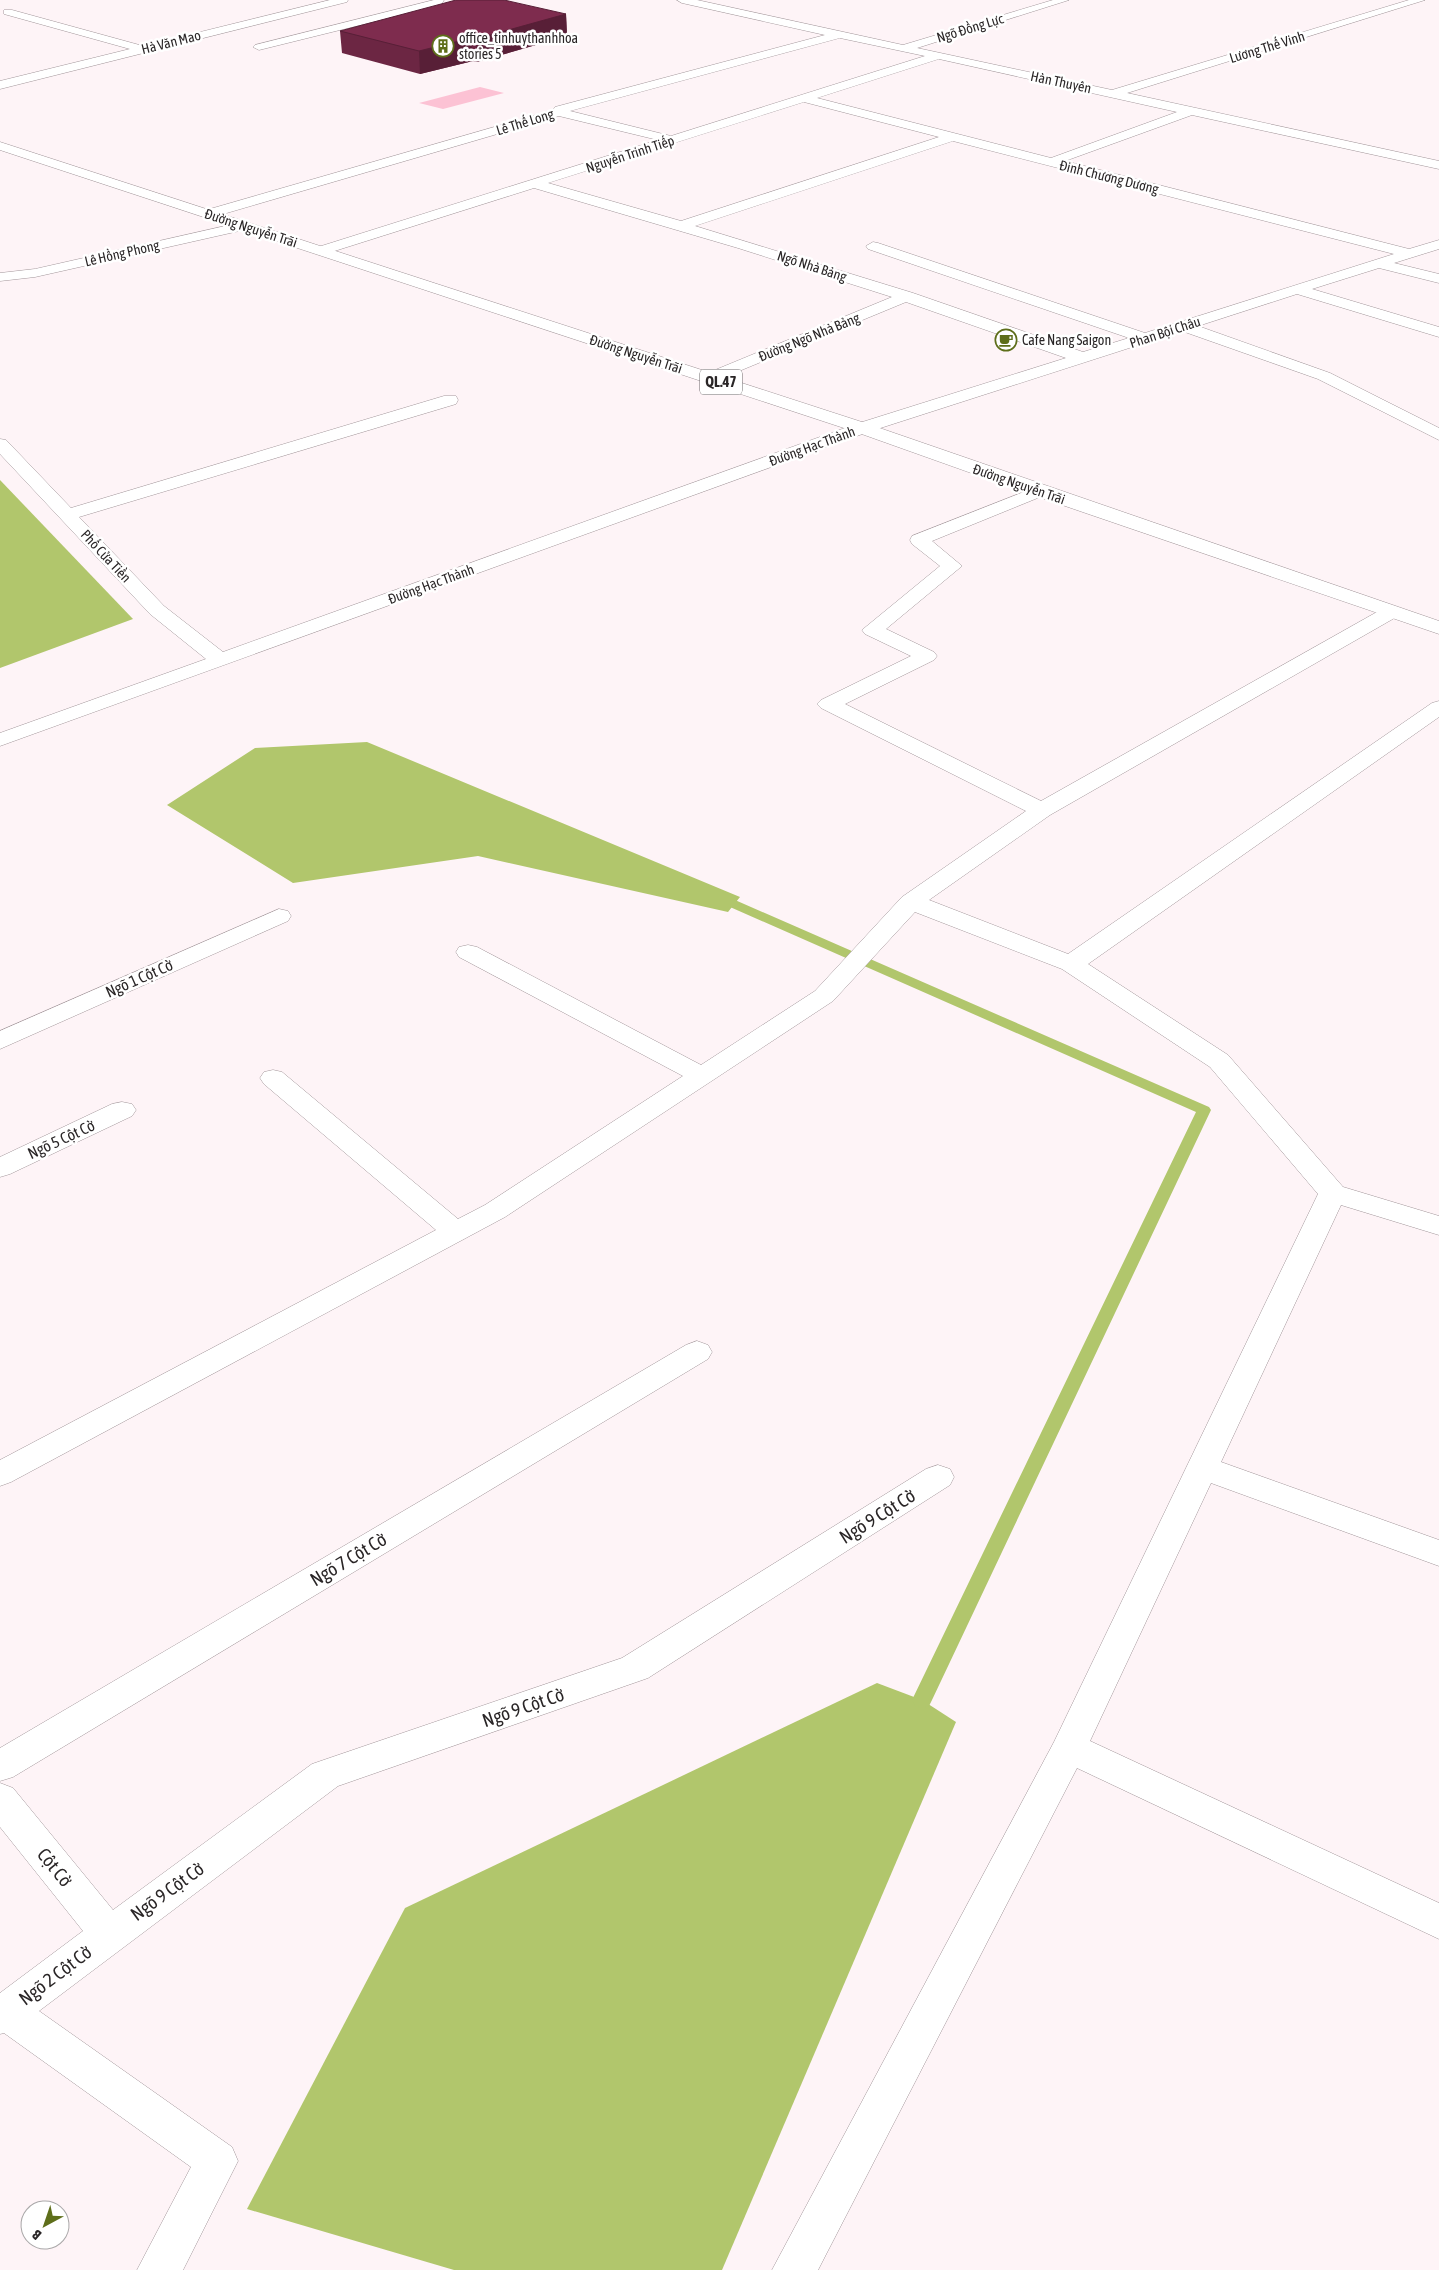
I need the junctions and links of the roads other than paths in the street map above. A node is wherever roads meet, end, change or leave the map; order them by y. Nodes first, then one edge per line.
1 (343, 0) edge
2 (439, 0) edge
3 (682, 0) edge
4 (1064, 0) edge
5 (1425, 2) edge
6 (8, 12) dead end
7 (841, 34) junction
8 (259, 47) dead end
9 (905, 48) junction
10 (142, 50) junction
11 (940, 56) junction
12 (0, 85) edge
13 (1113, 94) junction
14 (804, 99) junction
15 (1191, 111) junction
16 (559, 112) junction
17 (952, 137) junction
18 (672, 140) junction
19 (0, 146) edge
20 (1050, 162) junction
21 (1439, 165) edge
22 (536, 184) junction
23 (208, 214) junction
24 (683, 225) junction
25 (243, 226) junction
26 (1439, 244) edge
27 (873, 246) dead end
28 (320, 250) junction
29 (1413, 254) junction
30 (1381, 264) junction
31 (0, 277) edge
32 (1439, 279) edge
33 (1298, 290) junction
34 (908, 296) junction
35 (1183, 326) junction
36 (1439, 332) edge
37 (1146, 338) junction
38 (1084, 358) junction
39 (709, 378) junction
40 (450, 400) dead end
41 (862, 428) junction
42 (1439, 435) edge
43 (0, 444) edge
44 (1039, 491) junction
45 (68, 515) junction
46 (1390, 612) junction
47 (1439, 628) edge
48 (220, 660) junction
49 (1439, 706) edge
50 (0, 740) edge
51 (1042, 810) junction
52 (911, 902) junction
53 (279, 916) dead end
54 (468, 952) dead end
55 (1071, 964) junction
56 (0, 1041) edge
57 (702, 1076) junction
58 (273, 1078) dead end
59 (122, 1110) dead end
60 (0, 1168) edge
61 (1333, 1193) junction
62 (1439, 1225) edge
63 (456, 1232) junction
64 (697, 1352) dead end
65 (1201, 1467) junction
66 (0, 1474) edge
67 (938, 1477) dead end
68 (1439, 1553) edge
69 (1069, 1748) junction
70 (0, 1766) edge
71 (0, 1799) edge
72 (1439, 1922) edge
73 (109, 1934) junction
74 (3, 2013) edge
75 (159, 2270) edge
76 (794, 2270) edge

1 - 10 main road, Hà Văn Mao
2 - 8 main road
3 - 7 main road, Hàn Thuyên
4 - 9 main road, Ngõ Đồng Lực
5 - 13 main road, Lương Thế Vinh
6 - 10 main road
7 - 9 main road, Hàn Thuyên
7 - 16 main road, Lê Thế Long
9 - 11 main road, Hàn Thuyên
10 - 12 main road, Hà Văn Mao
11 - 13 main road, Hàn Thuyên
11 - 14 main road, Nguyễn Trinh Tiếp
13 - 15 main road, Hàn Thuyên
14 - 17 main road, Đinh Chương Dương
14 - 18 main road, Nguyễn Trinh Tiếp
15 - 20 main road
15 - 21 main road, Hàn Thuyên
16 - 18 main road
16 - 23 main road, Lê Thế Long
17 - 20 main road, Đinh Chương Dương
17 - 24 main road
18 - 22 main road, Nguyễn Trinh Tiếp
19 - 23 main road, Đường Nguyễn Trãi / QL.47
20 - 29 main road, Đinh Chương Dương
22 - 24 main road, Ngõ Nhà Bảng
22 - 28 main road, Nguyễn Trinh Tiếp
23 - 25 main road, Đường Nguyễn Trãi / QL.47
24 - 34 main road, Ngõ Nhà Bảng
25 - 28 main road, Đường Nguyễn Trãi / QL.47
25 - 31 main road, Lê Hồng Phong
26 - 29 main road, Phan Bội Châu
27 - 37 main road
28 - 39 main road, Đường Nguyễn Trãi / QL.47
29 - 30 main road, Phan Bội Châu
30 - 32 main road
30 - 33 main road, Phan Bội Châu
33 - 35 main road, Phan Bội Châu
33 - 36 main road
34 - 38 main road, Ngõ Nhà Bảng
34 - 39 main road, Đường Ngõ Nhà Bảng
35 - 37 main road, Phan Bội Châu
35 - 42 main road
37 - 38 main road, Phan Bội Châu
38 - 41 main road, Phan Bội Châu
39 - 41 main road, Đường Nguyễn Trãi / QL.47
40 - 45 main road
41 - 44 main road, Đường Nguyễn Trãi / QL.47
41 - 48 main road, Đường Hạc Thành
43 - 45 main road, Phố Cửa Tiền
44 - 46 main road, Đường Nguyễn Trãi / QL.47
44 - 51 main road
45 - 48 main road, Phố Cửa Tiền
46 - 47 main road, Đường Nguyễn Trãi / QL.47
46 - 51 main road
48 - 50 main road, Đường Hạc Thành
49 - 55 main road
51 - 52 main road
52 - 55 main road
52 - 57 main road
53 - 56 main road, Ngõ 1 Cột Cờ
54 - 57 main road
55 - 61 main road
57 - 63 main road
58 - 63 main road
59 - 60 main road, Ngõ 5 Cột Cờ
61 - 62 main road
61 - 65 main road
63 - 66 main road
64 - 70 main road, Ngõ 7 Cột Cờ
65 - 68 main road
65 - 69 main road
67 - 73 main road, Ngõ 9 Cột Cờ
69 - 72 main road
69 - 76 main road
71 - 73 main road, Cột Cờ
73 - 74 main road, Ngõ 2 Cột Cờ
74 - 75 main road

